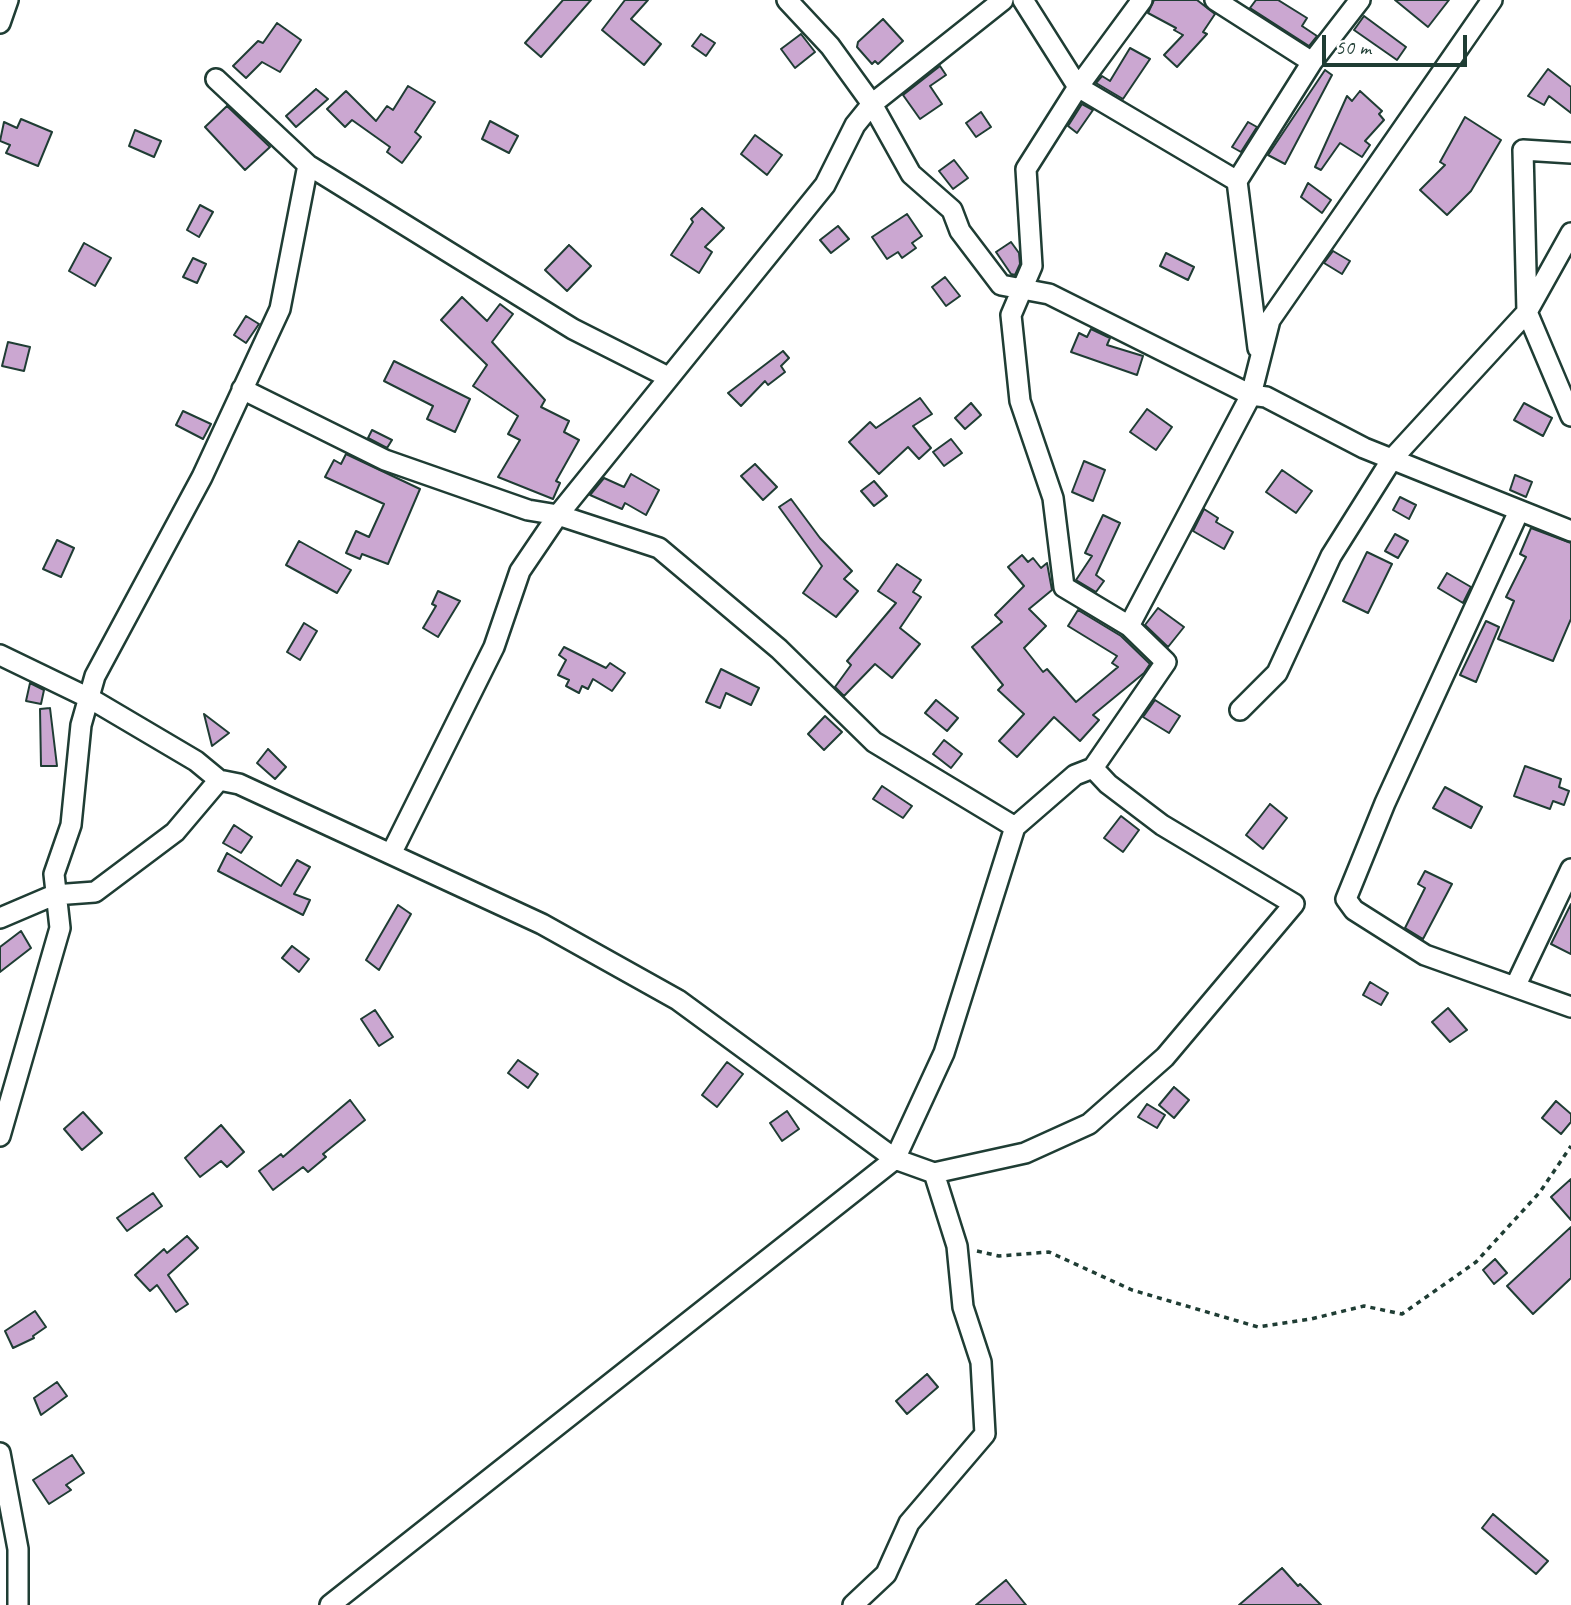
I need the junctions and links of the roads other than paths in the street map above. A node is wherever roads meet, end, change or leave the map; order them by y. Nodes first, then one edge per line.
1 (8, 0) edge
2 (787, 0) edge
3 (1003, 0) edge
4 (1023, 0) edge
5 (1142, 0) edge
6 (1216, 0) edge
7 (1360, 0) edge
8 (1492, 0) edge
9 (0, 23) edge
10 (1311, 62) junction
11 (216, 79) dead end
12 (1078, 88) junction
13 (872, 104) junction
14 (1571, 153) edge
15 (308, 165) junction
16 (1237, 181) junction
17 (1571, 233) edge
18 (1022, 289) junction
19 (1527, 312) junction
20 (1260, 360) junction
21 (668, 377) junction
22 (242, 389) junction
23 (1251, 395) junction
24 (1571, 416) edge
25 (1391, 459) junction
26 (1519, 511) junction
27 (558, 515) junction
28 (1571, 531) edge
29 (1129, 626) junction
30 (0, 655) edge
31 (91, 699) junction
32 (1240, 710) dead end
33 (1093, 768) junction
34 (219, 780) junction
35 (1015, 827) junction
36 (391, 854) junction
37 (1571, 869) edge
38 (54, 895) junction
39 (0, 918) edge
40 (1515, 987) junction
41 (1571, 1007) edge
42 (0, 1136) edge
43 (895, 1159) junction
44 (934, 1173) junction
45 (0, 1453) edge
46 (18, 1605) edge
47 (330, 1605) edge
48 (853, 1605) edge

1 - 9 street
2 - 13 street
3 - 13 street
4 - 12 street
5 - 12 street
6 - 10 street
7 - 10 street
8 - 20 street
10 - 16 street
11 - 15 street
12 - 16 street
12 - 18 street
13 - 18 street
13 - 21 street
14 - 19 street
15 - 21 street
15 - 22 street
16 - 20 street
17 - 19 street
18 - 23 street
18 - 29 street
19 - 24 street
19 - 25 street
20 - 23 street
21 - 27 street
22 - 27 street
22 - 31 street
23 - 25 street
23 - 29 street
25 - 26 street
25 - 32 street
26 - 28 street
26 - 40 street
27 - 35 street
27 - 36 street
29 - 33 street
30 - 31 street
31 - 34 street
31 - 38 street
33 - 35 street
33 - 44 street
34 - 36 street
34 - 38 street
35 - 43 street
36 - 43 street
37 - 40 street
38 - 39 street
38 - 42 street
40 - 41 street
43 - 44 street
43 - 47 street
44 - 48 street
45 - 46 street

